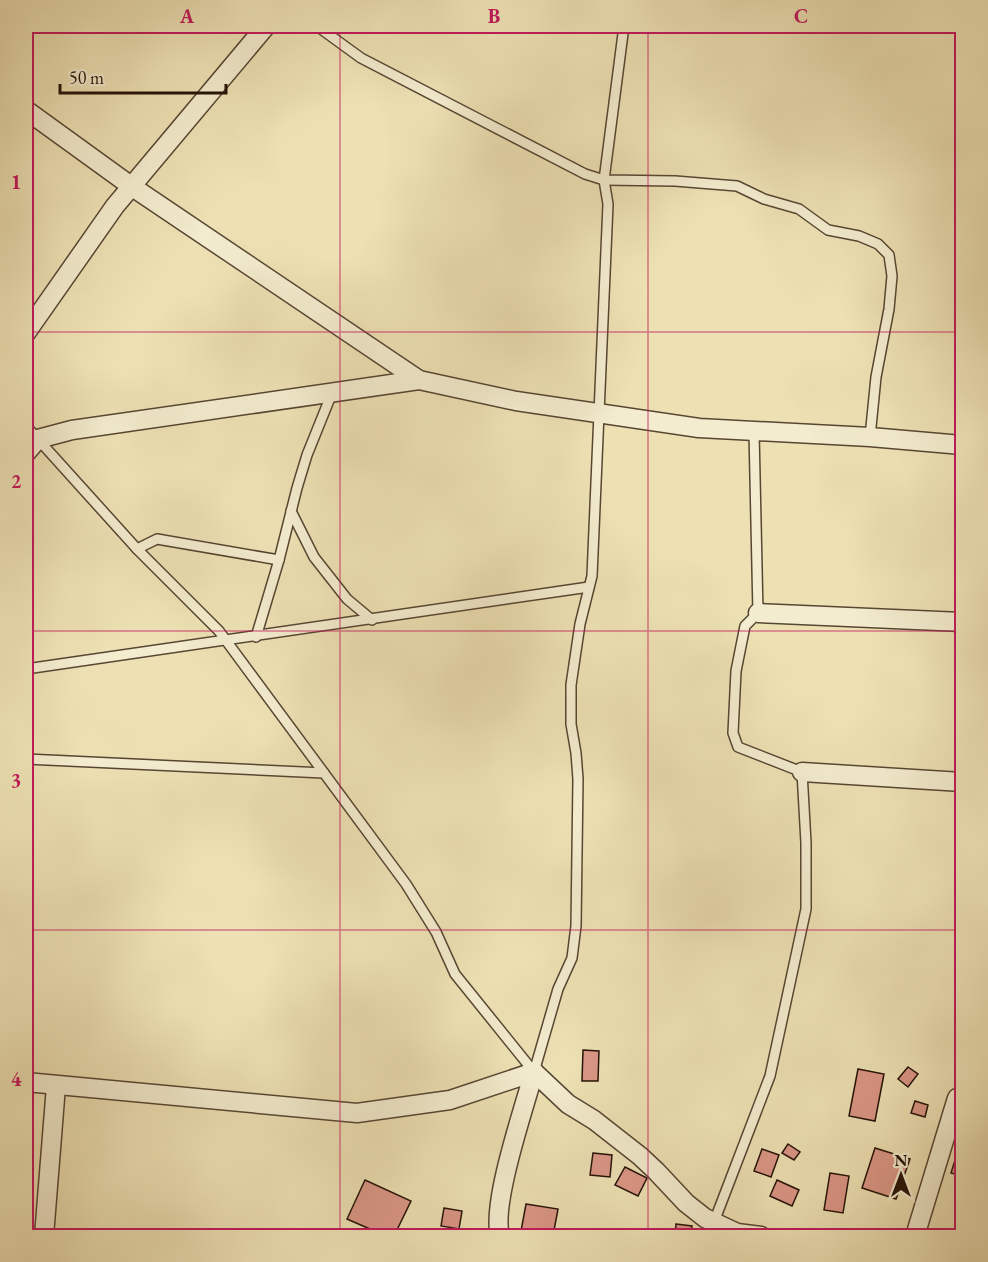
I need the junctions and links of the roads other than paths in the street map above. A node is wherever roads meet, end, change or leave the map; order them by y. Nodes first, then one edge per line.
1 (266, 26) edge
2 (317, 26) edge
3 (624, 26) edge
4 (26, 110) edge
5 (604, 180) junction
6 (131, 186) junction
7 (26, 333) edge
8 (419, 380) junction
9 (332, 393) junction
10 (599, 413) junction
11 (32, 432) edge
12 (754, 432) junction
13 (870, 437) junction
14 (963, 445) edge
15 (26, 453) edge
16 (291, 511) junction
17 (137, 549) junction
18 (279, 560) junction
19 (589, 587) junction
20 (758, 613) junction
21 (372, 620) junction
22 (963, 622) edge
23 (256, 637) junction
24 (225, 640) junction
25 (26, 669) edge
26 (26, 759) edge
27 (802, 771) junction
28 (324, 773) junction
29 (963, 782) edge
30 (534, 1072) junction
31 (26, 1082) edge
32 (56, 1086) junction
33 (961, 1095) edge
34 (714, 1222) junction
35 (736, 1234) edge
36 (44, 1236) edge
37 (500, 1236) edge
38 (761, 1236) edge
39 (915, 1236) edge

1 - 6 street
2 - 5 lane
3 - 5 lane
4 - 6 street
5 - 10 lane
5 - 13 lane
6 - 7 street
6 - 8 street
8 - 9 street
8 - 10 street
9 - 11 street
9 - 16 lane
10 - 12 street
10 - 19 lane
11 - 15 street
11 - 17 lane
12 - 13 street
12 - 20 lane
13 - 14 street
16 - 18 lane
16 - 21 lane
17 - 18 lane
17 - 24 lane
18 - 23 lane
19 - 21 lane
19 - 30 lane
20 - 22 street
20 - 27 lane
21 - 23 lane
23 - 24 lane
24 - 25 lane
24 - 28 lane
26 - 28 lane
27 - 29 street
27 - 34 lane
28 - 30 lane
30 - 32 street
30 - 34 street
30 - 37 street
31 - 32 street
32 - 36 street
33 - 39 street
34 - 35 street
35 - 38 street

